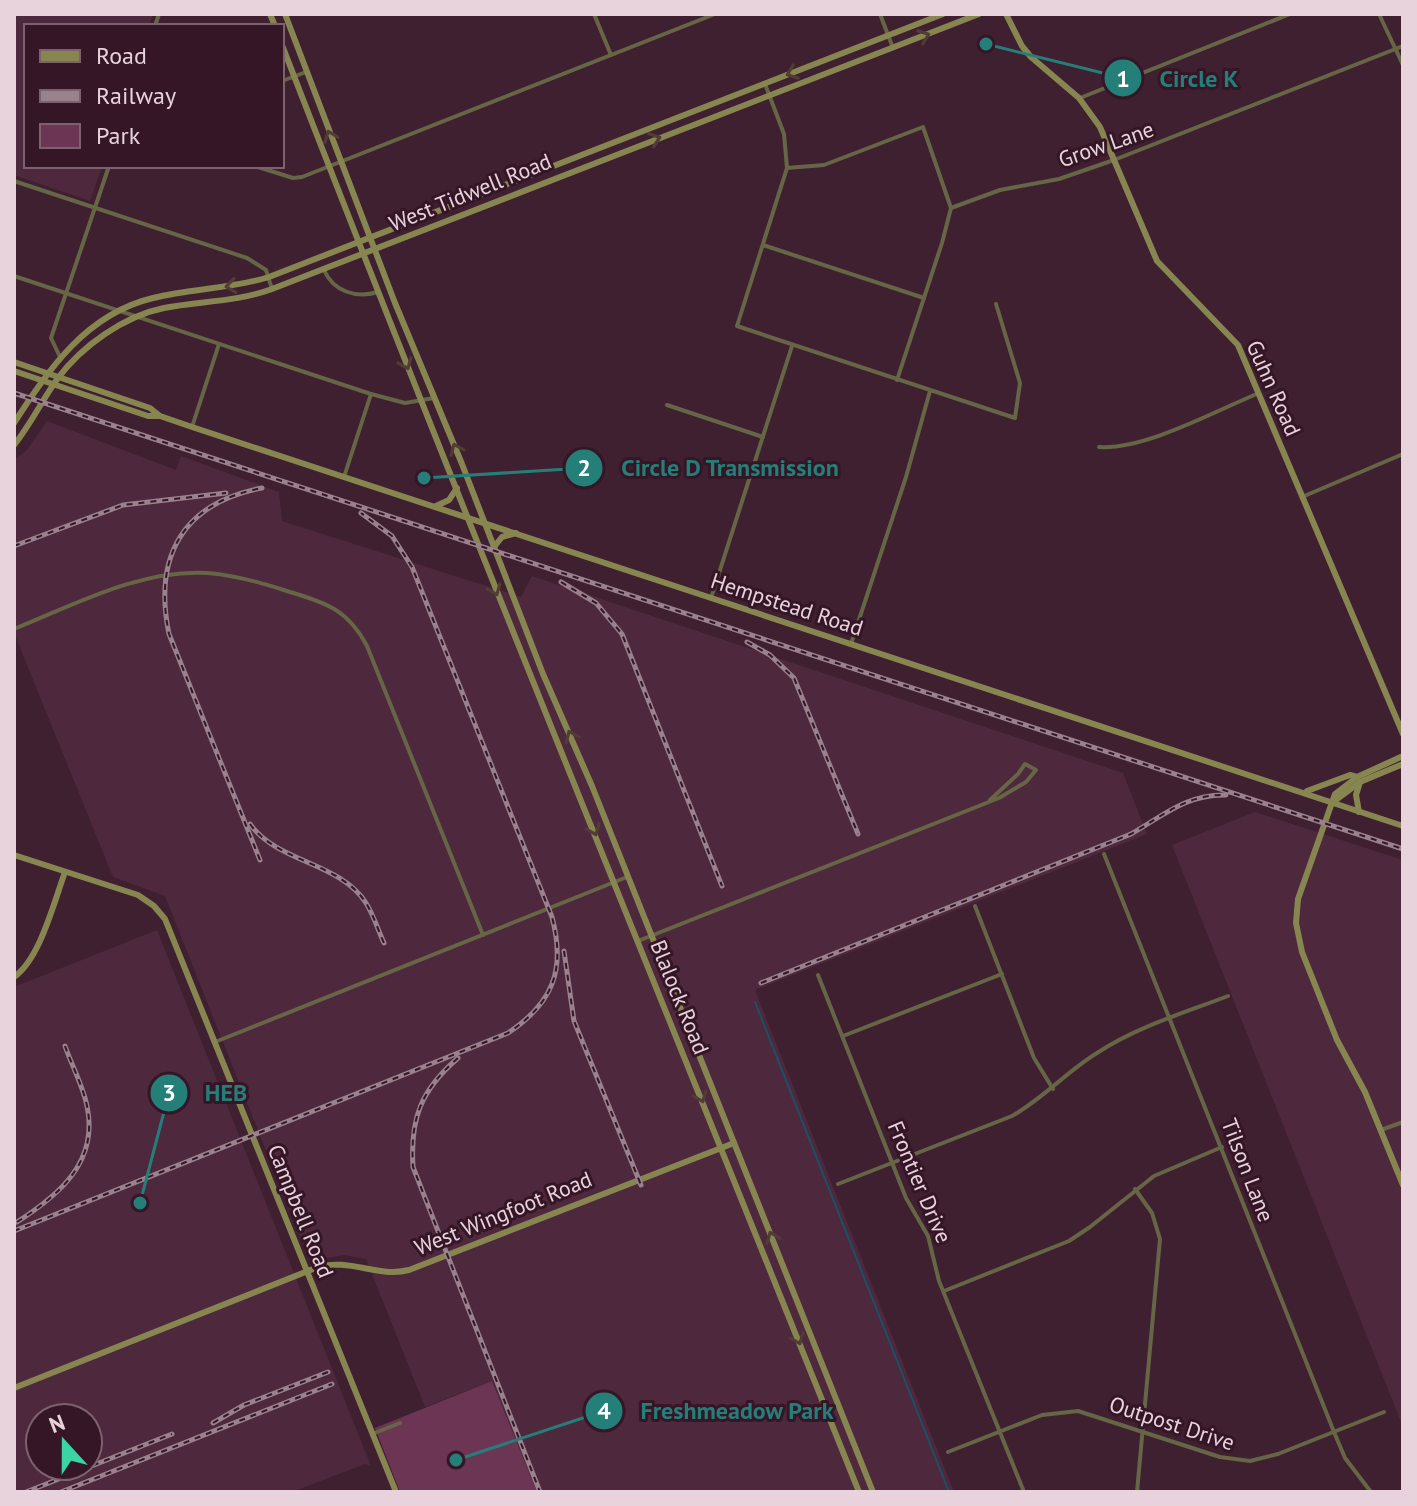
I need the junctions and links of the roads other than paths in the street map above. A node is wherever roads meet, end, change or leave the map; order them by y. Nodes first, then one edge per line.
1 (285, 14) edge
2 (594, 14) edge
3 (715, 14) edge
4 (880, 14) edge
5 (943, 14) edge
6 (979, 14) edge
7 (1006, 14) edge
8 (1290, 14) edge
9 (1379, 14) edge
10 (888, 36) junction
11 (1403, 46) edge
12 (893, 48) junction
13 (1395, 49) junction
14 (284, 50) edge
15 (611, 55) junction
16 (826, 60) junction
17 (1403, 65) edge
18 (306, 72) junction
19 (831, 72) junction
20 (294, 77) junction
21 (284, 80) edge
22 (765, 84) junction
23 (770, 96) junction
24 (1079, 98) junction
25 (686, 113) junction
26 (690, 126) junction
27 (609, 143) junction
28 (614, 155) junction
29 (1114, 160) junction
30 (340, 162) junction
31 (328, 167) junction
32 (108, 168) edge
33 (261, 168) edge
34 (787, 168) junction
35 (531, 173) junction
36 (14, 181) edge
37 (539, 184) junction
38 (454, 204) junction
39 (95, 208) junction
40 (951, 208) junction
41 (457, 217) junction
42 (369, 238) junction
43 (358, 242) junction
44 (763, 245) junction
45 (374, 250) junction
46 (362, 254) junction
47 (324, 270) junction
48 (14, 276) edge
49 (269, 277) junction
50 (272, 289) junction
51 (198, 290) junction
52 (378, 292) junction
53 (66, 293) junction
54 (924, 298) junction
55 (199, 303) junction
56 (395, 303) junction
57 (996, 304) dead end
58 (118, 312) junction
59 (135, 317) junction
60 (219, 344) junction
61 (792, 346) junction
62 (60, 357) junction
63 (14, 362) edge
64 (14, 371) edge
65 (47, 372) junction
66 (60, 376) junction
67 (42, 380) junction
68 (897, 380) junction
69 (54, 384) junction
70 (930, 391) junction
71 (1259, 393) junction
72 (371, 394) junction
73 (434, 398) junction
74 (421, 402) junction
75 (124, 403) junction
76 (667, 405) dead end
77 (14, 423) edge
78 (192, 427) junction
79 (763, 437) junction
80 (14, 445) edge
81 (1099, 447) dead end
82 (1403, 454) edge
83 (344, 477) junction
84 (457, 488) junction
85 (1301, 497) junction
86 (435, 506) junction
87 (468, 516) junction
88 (484, 522) junction
89 (516, 533) junction
90 (494, 547) junction
91 (711, 598) junction
92 (518, 608) junction
93 (504, 613) junction
94 (14, 629) edge
95 (851, 644) junction
96 (553, 697) junction
97 (540, 702) junction
98 (1403, 734) edge
99 (1403, 756) edge
100 (1403, 764) edge
101 (1358, 779) junction
102 (592, 786) junction
103 (578, 791) junction
104 (1305, 792) junction
105 (990, 800) junction
106 (1333, 803) junction
107 (1359, 812) junction
108 (1403, 826) edge
109 (1104, 854) dead end
110 (14, 855) edge
111 (65, 872) junction
112 (627, 877) junction
113 (615, 882) junction
114 (975, 906) dead end
115 (483, 935) junction
116 (651, 936) junction
117 (638, 941) junction
118 (1002, 974) junction
119 (818, 975) dead end
120 (14, 977) edge
121 (1228, 996) dead end
122 (1171, 1018) junction
123 (690, 1035) junction
124 (843, 1036) junction
125 (677, 1040) junction
126 (215, 1042) junction
127 (1053, 1089) junction
128 (1403, 1122) edge
129 (1381, 1130) junction
130 (734, 1143) junction
131 (721, 1147) junction
132 (1222, 1147) junction
133 (892, 1163) junction
134 (838, 1184) dead end
135 (1403, 1185) edge
136 (1135, 1189) junction
137 (763, 1215) junction
138 (750, 1220) junction
139 (306, 1271) junction
140 (794, 1291) junction
141 (944, 1291) junction
142 (781, 1296) junction
143 (823, 1368) junction
144 (811, 1372) junction
145 (14, 1388) edge
146 (1384, 1412) dead end
147 (400, 1423) dead end
148 (1001, 1432) junction
149 (1144, 1432) junction
150 (1334, 1432) junction
151 (372, 1434) junction
152 (854, 1445) junction
153 (842, 1450) junction
154 (948, 1452) dead end
155 (396, 1492) edge
156 (859, 1492) edge
157 (873, 1492) edge
158 (1024, 1492) edge
159 (1137, 1492) edge
160 (1371, 1492) edge

1 - 18 main road, Blalock Road
2 - 15 street
3 - 15 street
4 - 10 street
5 - 10 main road, West Tidwell Road
12 -> 6 main road, West Tidwell Road
7 - 24 main road, Guhn Road
8 - 24 street
9 - 13 street
10 - 12 street
10 - 16 main road, West Tidwell Road
11 - 13 street, Grow Lane
12 - 19 main road, West Tidwell Road
13 - 17 street
13 - 29 street, Grow Lane
14 - 20 main road, Blalock Road
15 - 30 street
16 - 19 main road
16 -> 22 main road, West Tidwell Road
18 - 20 street
30 -> 18 main road, Blalock Road
19 - 23 main road, West Tidwell Road
20 - 21 street
20 - 31 main road, Blalock Road
22 - 23 street
22 - 25 main road, West Tidwell Road
23 - 26 main road, West Tidwell Road
23 - 34 street
24 - 29 main road, Guhn Road
25 - 26 main road
25 - 27 main road, West Tidwell Road
28 -> 26 main road, West Tidwell Road
27 - 28 main road
27 - 35 main road, West Tidwell Road
28 - 37 main road, West Tidwell Road
29 - 40 street, Grow Lane
29 - 71 main road, Guhn Road
30 - 31 street
30 - 42 main road, Blalock Road
31 - 33 street
31 - 43 main road, Blalock Road
32 - 39 street
34 - 40 street
34 - 44 street
35 - 37 main road
35 - 38 main road, West Tidwell Road
36 - 39 street
37 - 41 main road, West Tidwell Road
38 - 41 main road
38 - 42 main road, West Tidwell Road
39 - 49 street
39 - 53 street
40 - 54 street
41 - 45 main road, West Tidwell Road
42 - 43 main road, West Tidwell Road
42 - 45 main road, Blalock Road
43 - 46 main road, Blalock Road
43 - 49 main road, West Tidwell Road
44 - 54 street
44 - 61 street
45 - 46 main road, West Tidwell Road
45 - 56 main road, Blalock Road
46 - 47 main road, West Tidwell Road
46 - 52 main road, Blalock Road
47 - 50 main road, West Tidwell Road
47 - 52 street
48 - 53 street
49 - 50 street
49 -> 51 main road, West Tidwell Road
50 - 55 main road, West Tidwell Road
51 - 55 main road
51 - 58 main road, West Tidwell Road
52 - 56 main road
52 -> 74 main road, Blalock Road
53 - 58 street
53 - 62 street
54 - 68 street
55 - 59 main road, West Tidwell Road
56 - 73 main road, Blalock Road
57 - 70 street
58 - 59 street
58 - 62 main road, West Tidwell Road
59 - 60 street
59 - 66 main road, West Tidwell Road
60 - 72 street
60 - 78 street
61 - 68 street
61 - 79 street
62 - 65 main road, West Tidwell Road
63 - 65 main road, Hempstead Road
64 - 67 main road, Hempstead Road
65 - 66 main road, Hempstead Road
65 - 67 main road, West Tidwell Road
66 - 69 main road, West Tidwell Road
66 - 75 main road, Hempstead Road
67 - 69 main road, Hempstead Road
67 - 77 main road, West Tidwell Road
68 - 70 street
69 - 75 main road, Hempstead Road
69 - 80 main road, West Tidwell Road
70 - 95 street
71 - 81 street
71 - 85 main road, Guhn Road
72 - 74 street
72 - 83 street
73 - 74 street
88 -> 73 main road, Blalock Road
74 - 84 main road, Blalock Road
75 - 78 main road, Hempstead Road
76 - 79 street
78 - 83 main road, Hempstead Road
79 - 91 street
82 - 85 street
83 - 86 main road, Hempstead Road
84 - 86 main road
84 - 87 main road, Blalock Road
85 - 98 main road, Guhn Road
86 - 87 main road, Hempstead Road
87 - 88 main road, Hempstead Road
87 -> 93 main road, Blalock Road
88 - 89 main road, Hempstead Road
88 - 90 main road, Blalock Road
89 - 90 main road
89 - 91 main road, Hempstead Road
90 - 92 main road, Blalock Road
91 - 95 main road, Hempstead Road
92 - 93 main road
92 - 96 main road, Blalock Road
93 - 97 main road, Blalock Road
94 - 115 street
95 - 104 main road, Hempstead Road
96 - 97 main road
102 -> 96 main road, Blalock Road
97 - 103 main road, Blalock Road
99 - 101 main road
100 - 101 main road
101 - 104 main road
101 - 106 main road
101 - 107 main road
102 - 103 main road
102 - 112 main road, Blalock Road
103 -> 113 main road, Blalock Road
104 - 106 main road, Hempstead Road
105 - 105 street
105 - 116 street
106 - 107 main road, Hempstead Road
106 - 129 main road
107 - 108 main road, Hempstead Road
109 - 122 street, Tilson Lane
110 - 111 main road, Campbell Road
111 - 120 main road
111 - 126 main road, Campbell Road
112 - 113 street
112 - 116 main road, Blalock Road
113 - 115 street
113 - 117 main road, Blalock Road
114 - 118 street
115 - 126 street
116 - 117 street
116 - 123 main road, Blalock Road
117 - 125 main road, Blalock Road
118 - 124 street
118 - 127 street
119 - 124 street, Frontier Drive
121 - 122 street
122 - 127 street
122 - 132 street, Tilson Lane
123 - 125 main road
123 - 130 main road, Blalock Road
124 - 133 street, Frontier Drive
125 -> 131 main road, Blalock Road
126 - 139 main road, Campbell Road
127 - 133 street
128 - 129 street
129 - 135 main road
130 - 131 main road, West Wingfoot Road
130 - 137 main road, Blalock Road
131 - 138 main road, Blalock Road
131 - 139 main road, West Wingfoot Road
132 - 136 street
132 - 150 street, Tilson Lane
133 - 134 street
133 - 141 street, Frontier Drive
136 - 141 street
136 - 149 street
137 - 138 main road
140 -> 137 main road, Blalock Road
138 - 142 main road, Blalock Road
139 - 145 main road, West Wingfoot Road
139 - 151 main road, Campbell Road
140 - 142 main road
140 - 143 main road, Blalock Road
141 - 148 street, Frontier Drive
142 -> 144 main road, Blalock Road
143 - 144 main road
143 - 152 main road, Blalock Road
144 - 153 main road, Blalock Road
146 - 150 street, Outpost Drive
147 - 151 street
148 - 149 street, Outpost Drive
148 - 154 street, Outpost Drive
148 - 158 street, Frontier Drive
149 - 150 street, Outpost Drive
149 - 159 street
150 - 160 street, Tilson Lane
151 - 155 main road, Campbell Road
152 - 153 main road
152 - 157 main road, Blalock Road
153 - 156 main road, Blalock Road

